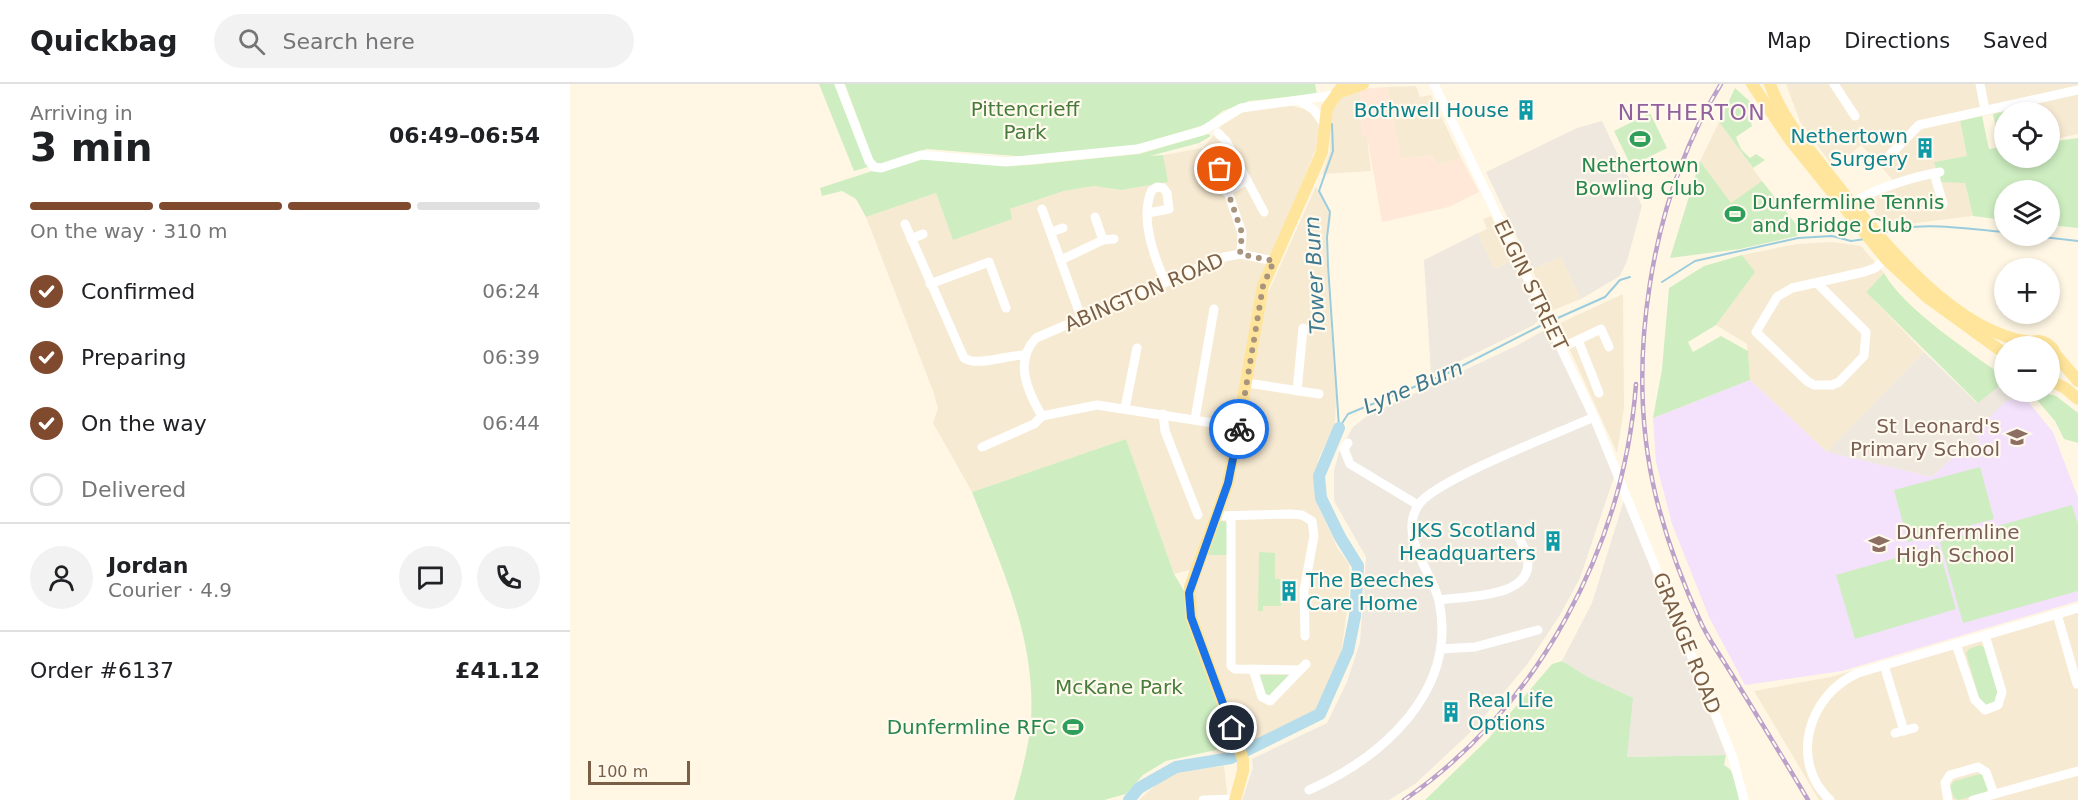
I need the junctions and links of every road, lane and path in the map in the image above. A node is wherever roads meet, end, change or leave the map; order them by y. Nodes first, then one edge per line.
1 (839, 84) edge
2 (1344, 84) edge
3 (1363, 84) edge
4 (1434, 84) edge
5 (1752, 84) edge
6 (1770, 84) edge
7 (1834, 84) edge
8 (1980, 84) edge
9 (2078, 90) edge
10 (1332, 98) junction
11 (1300, 101) junction
12 (1985, 110) junction
13 (1855, 116) dead end
14 (1325, 124) junction
15 (1218, 133) dead end
16 (1233, 154) junction
17 (1884, 160) dead end
18 (1247, 180) junction
19 (1226, 192) junction
20 (1852, 203) junction
21 (1943, 204) dead end
22 (1041, 209) dead end
23 (1264, 212) dead end
24 (1148, 213) dead end
25 (1095, 217) dead end
26 (905, 224) dead end
27 (1063, 228) dead end
28 (1051, 232) junction
29 (923, 234) dead end
30 (1873, 237) junction
31 (911, 239) junction
32 (1114, 239) dead end
33 (1103, 240) junction
34 (1240, 254) junction
35 (1886, 259) junction
36 (1061, 260) junction
37 (1274, 261) junction
38 (1165, 282) junction
39 (1817, 283) junction
40 (930, 284) junction
41 (1006, 308) dead end
42 (1214, 309) dead end
43 (1081, 317) junction
44 (1303, 328) dead end
45 (2003, 336) edge
46 (1578, 340) junction
47 (1994, 346) edge
48 (1609, 347) dead end
49 (1137, 348) dead end
50 (1562, 348) junction
51 (1024, 355) junction
52 (2060, 360) edge
53 (2078, 381) edge
54 (1247, 383) junction
55 (2060, 386) edge
56 (1297, 391) junction
57 (1599, 393) dead end
58 (1318, 394) dead end
59 (2078, 399) edge
60 (1125, 408) junction
61 (1163, 414) junction
62 (1042, 416) junction
63 (1594, 417) junction
64 (1195, 418) junction
65 (1239, 427) junction
66 (983, 433) dead end
67 (1348, 443) dead end
68 (1624, 489) joint
69 (1418, 506) junction
70 (1198, 515) dead end
71 (1217, 516) junction
72 (1231, 516) junction
73 (1518, 535) dead end
74 (1439, 600) junction
75 (2078, 608) edge
76 (2057, 614) junction
77 (1538, 630) dead end
78 (1985, 635) junction
79 (1305, 636) dead end
80 (1956, 644) junction
81 (1441, 649) junction
82 (1884, 665) junction
83 (1253, 669) junction
84 (2077, 684) edge
85 (1904, 731) dead end
86 (2078, 771) edge
87 (1309, 790) dead end
88 (1994, 794) junction
89 (1235, 799) edge
90 (1203, 800) edge
91 (1744, 800) edge
92 (1830, 800) edge
93 (1948, 800) edge
94 (1972, 800) edge

1 - 11 street
2 - 10 main road
3 - 10 main road
4 - 50 street, ELGIN STREET
5 - 30 main road
6 - 20 main road
7 - 13 street
8 - 12 street
9 - 12 street
10 - 11 street
10 - 14 main road
11 - 14 street
12 - 17 street
14 - 37 main road
15 - 16 street
16 - 18 street
16 - 19 street
18 - 19 street
18 - 23 street
19 - 34 street
20 - 21 street
20 - 30 main road
22 - 28 street
24 - 38 street
25 - 33 street
26 - 31 street
27 - 28 street
28 - 36 street
29 - 31 street
30 - 35 main road
30 - 45 main road
31 - 40 street
32 - 33 street
33 - 36 street
34 - 37 street, ABINGTON ROAD
34 - 38 street, ABINGTON ROAD
35 - 39 street
35 - 47 main road
36 - 43 street
37 - 54 main road
38 - 43 street, ABINGTON ROAD
39 - 39 street
40 - 41 street
40 - 51 street
42 - 64 street
43 - 51 street, ABINGTON ROAD
44 - 56 street
46 - 48 street
46 - 50 street
46 - 57 street
49 - 60 street
50 - 63 street, ELGIN STREET
51 - 62 street
52 - 53 main road
54 - 56 street
54 - 65 main road
55 - 59 main road
56 - 58 street
60 - 61 street
60 - 62 street
61 - 64 street
61 - 70 street
62 - 66 street
63 - 68 street, ELGIN STREET
63 - 69 street
64 - 65 street
65 - 71 main road
67 - 69 street
68 - 91 street, GRANGE ROAD
69 - 74 street
71 - 72 street
71 - 89 main road
72 - 79 street
72 - 83 street
73 - 74 street
74 - 81 street
75 - 76 street
76 - 78 street
76 - 84 street
77 - 81 street
78 - 80 street
78 - 80 street
80 - 82 street
81 - 87 street
82 - 85 street
82 - 92 street
83 - 83 street
86 - 88 street
88 - 93 street
88 - 94 street
89 - 90 street

